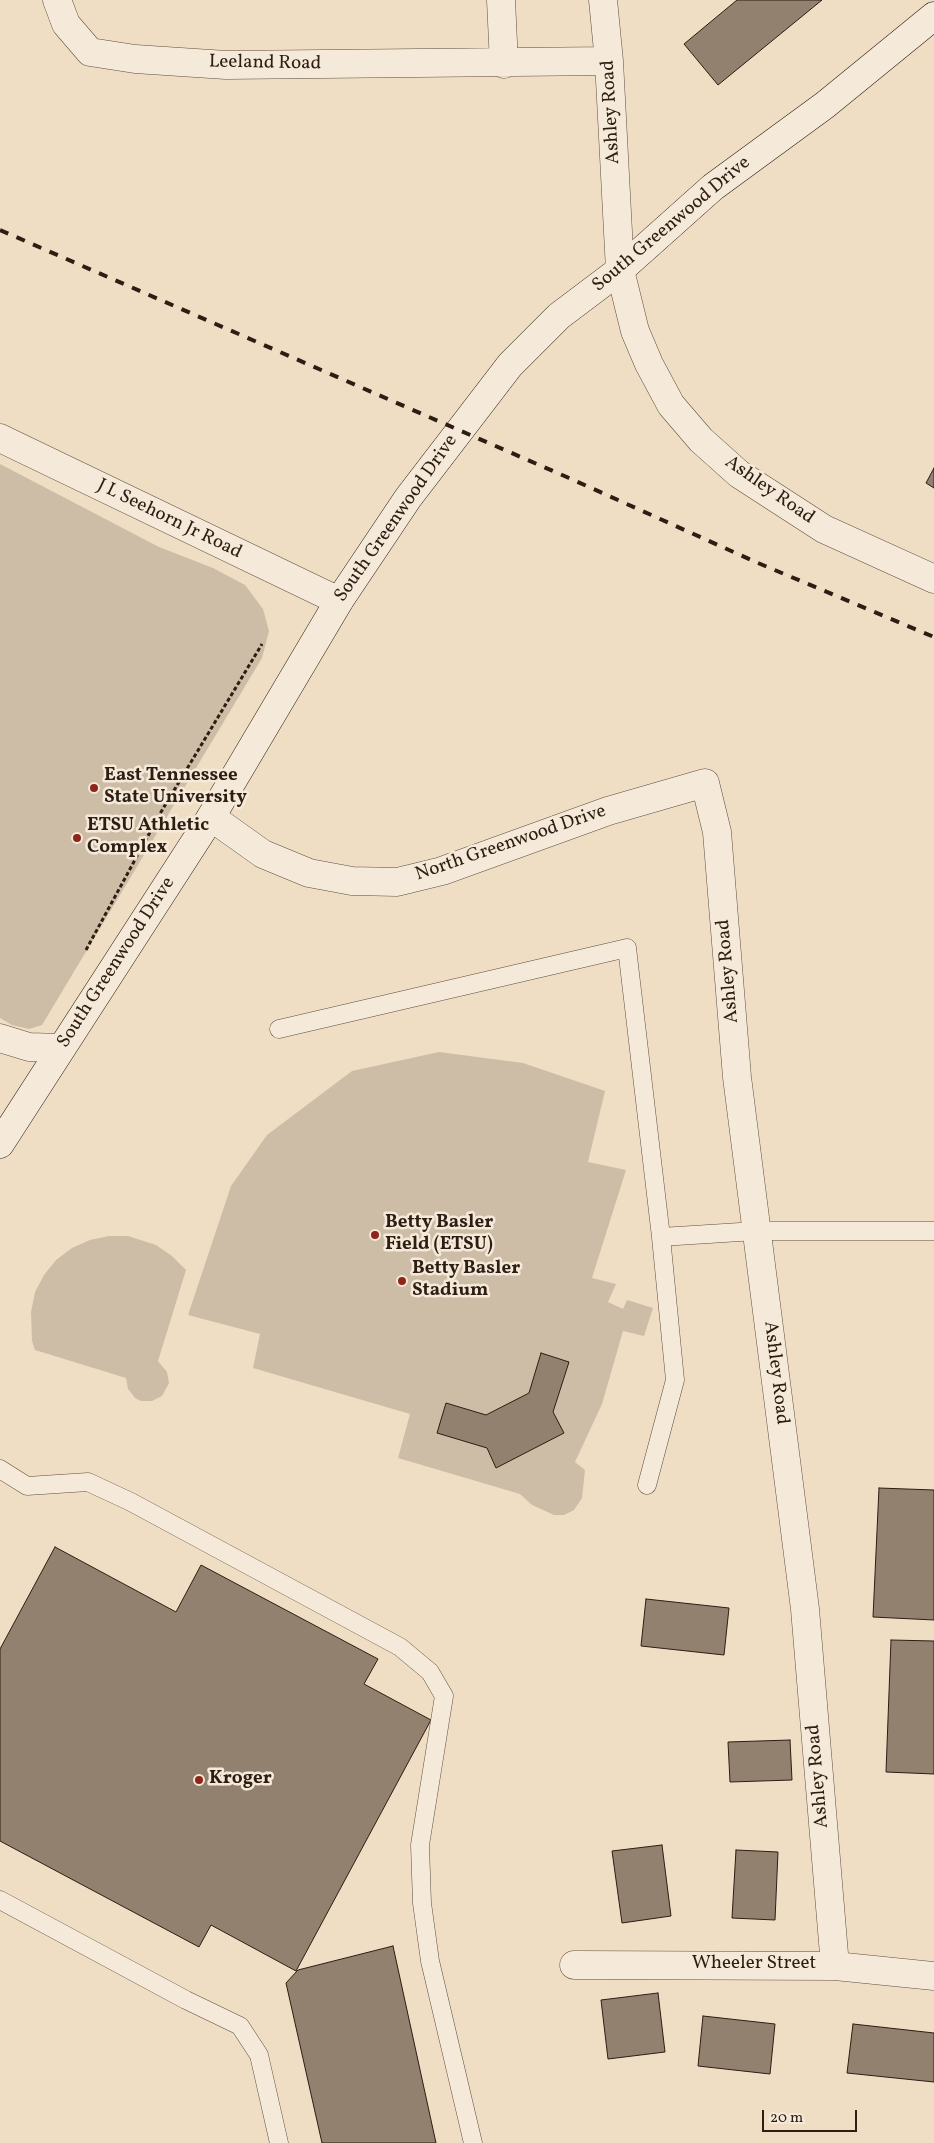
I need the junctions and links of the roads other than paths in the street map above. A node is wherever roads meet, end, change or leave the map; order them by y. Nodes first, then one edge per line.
1 (57, 0) edge
2 (501, 0) edge
3 (607, 1) edge
4 (934, 16) edge
5 (609, 61) junction
6 (504, 64) junction
7 (620, 270) junction
8 (0, 438) edge
9 (934, 580) edge
10 (339, 601) junction
11 (705, 783) joint
12 (211, 817) junction
13 (279, 1029) dead end
14 (0, 1038) edge
15 (62, 1048) junction
16 (0, 1144) edge
17 (756, 1231) junction
18 (934, 1231) edge
19 (661, 1237) junction
20 (0, 1469) edge
21 (647, 1485) dead end
22 (0, 1900) edge
23 (574, 1965) dead end
24 (834, 1966) junction
25 (934, 1976) edge
26 (279, 2143) edge
27 (473, 2143) edge

1 - 6 street, Leeland Road
2 - 6 street
3 - 5 street, Ashley Road
4 - 7 street, South Greenwood Drive
5 - 6 street, Leeland Road
5 - 7 street, Ashley Road
7 - 9 street, Ashley Road
7 - 10 street, South Greenwood Drive
8 - 10 street, J L Seehorn Jr Road
10 - 12 street, South Greenwood Drive
11 - 12 street, North Greenwood Drive
11 - 17 street, Ashley Road
12 - 15 street, South Greenwood Drive
13 - 19 lane
14 - 15 street
15 - 16 street, South Greenwood Drive
17 - 18 lane
17 - 19 lane
17 - 24 street, Ashley Road
19 - 21 lane
20 - 27 lane
22 - 26 lane
23 - 24 street, Wheeler Street
24 - 25 street, Wheeler Street

